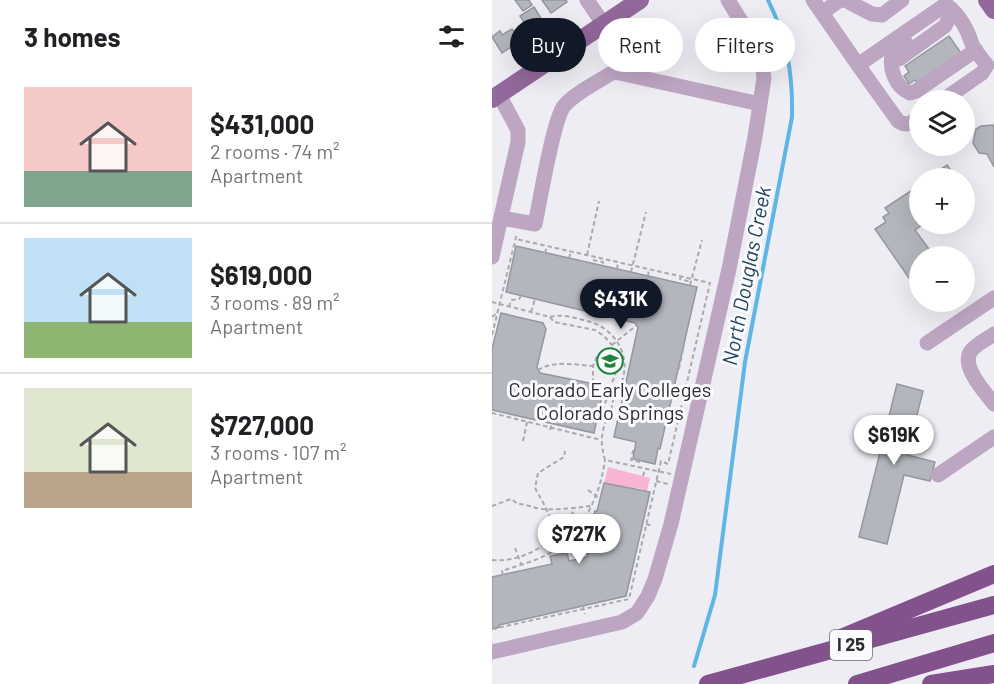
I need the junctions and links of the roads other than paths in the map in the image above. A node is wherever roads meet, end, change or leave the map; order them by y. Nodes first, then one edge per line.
1 (587, 0) edge
2 (640, 0) edge
3 (728, 0) edge
4 (813, 0) edge
5 (842, 0) edge
6 (902, 0) edge
7 (987, 0) edge
8 (994, 10) edge
9 (822, 13) junction
10 (599, 18) edge
11 (614, 18) edge
12 (598, 29) edge
13 (974, 47) junction
14 (858, 65) junction
15 (958, 90) edge
16 (496, 97) edge
17 (760, 104) junction
18 (909, 124) edge
19 (501, 218) junction
20 (492, 257) edge
21 (994, 298) edge
22 (994, 334) edge
23 (927, 343) dead end
24 (994, 404) edge
25 (994, 437) edge
26 (938, 475) dead end
27 (994, 574) edge
28 (994, 605) edge
29 (994, 643) edge
30 (492, 652) edge
31 (754, 672) junction
32 (994, 674) edge
33 (708, 684) edge
34 (857, 684) edge
35 (931, 684) edge

1 - 10 lane
2 - 11 main road
3 - 17 lane
4 - 9 lane
5 - 6 lane
5 - 9 lane
7 - 8 main road
9 - 14 lane
12 - 16 main road
13 - 13 lane
13 - 14 lane
13 - 15 lane
14 - 18 lane
16 - 19 lane
17 - 19 lane
17 - 30 lane
19 - 20 lane
21 - 23 lane
22 - 24 lane
25 - 26 lane
27 - 31 highway
28 - 31 highway, I 25
29 - 34 highway, I 25
31 - 33 highway, I 25
32 - 35 highway

